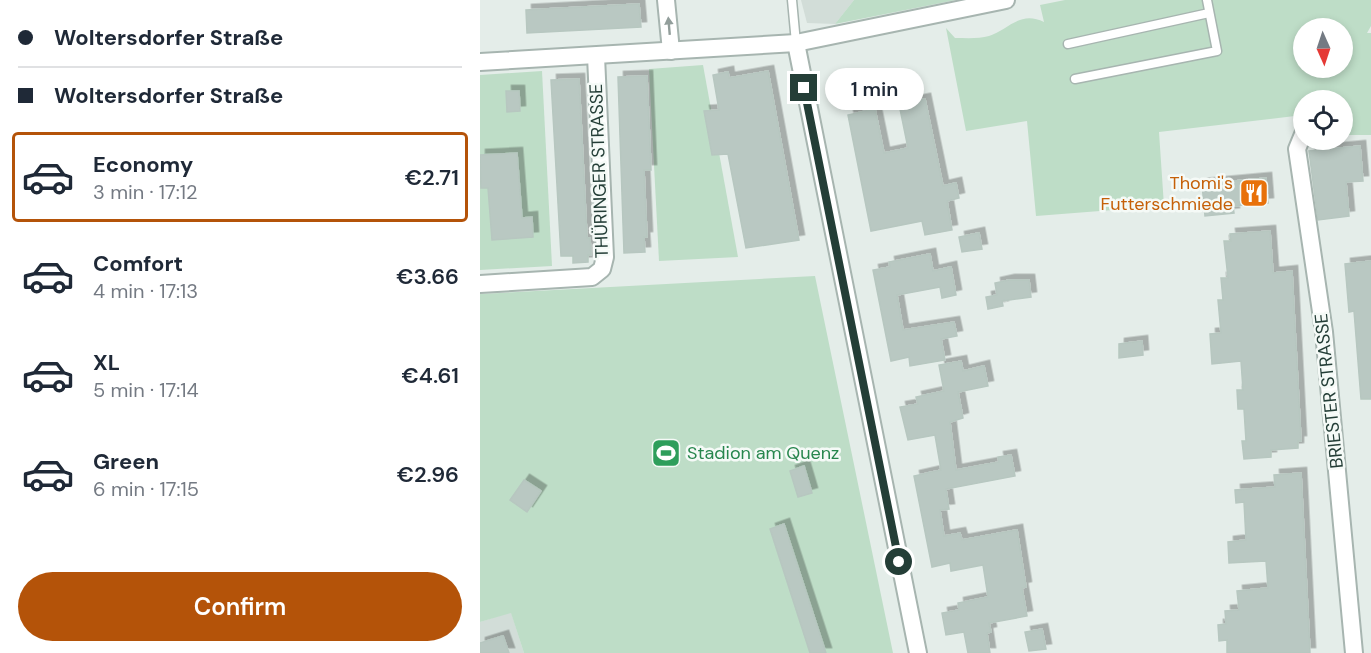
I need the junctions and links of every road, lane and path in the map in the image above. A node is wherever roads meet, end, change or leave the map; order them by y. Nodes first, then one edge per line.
1 (666, 0) edge
2 (792, 0) edge
3 (1006, 0) edge
4 (1207, 0) edge
5 (1209, 13) junction
6 (796, 43) junction
7 (1068, 44) dead end
8 (671, 51) junction
9 (596, 56) junction
10 (480, 62) edge
11 (1076, 80) dead end
12 (1297, 150) edge
13 (480, 284) edge
14 (918, 653) edge
15 (1354, 653) edge

8 -> 1 street
2 - 6 lane
3 - 6 street
4 - 5 lane
5 - 7 lane
5 - 11 lane
6 - 8 street
6 - 14 street
8 - 9 street
9 - 10 street
9 - 13 street, THÜRINGER STRASSE
12 - 15 street, BRIESTER STRASSE

